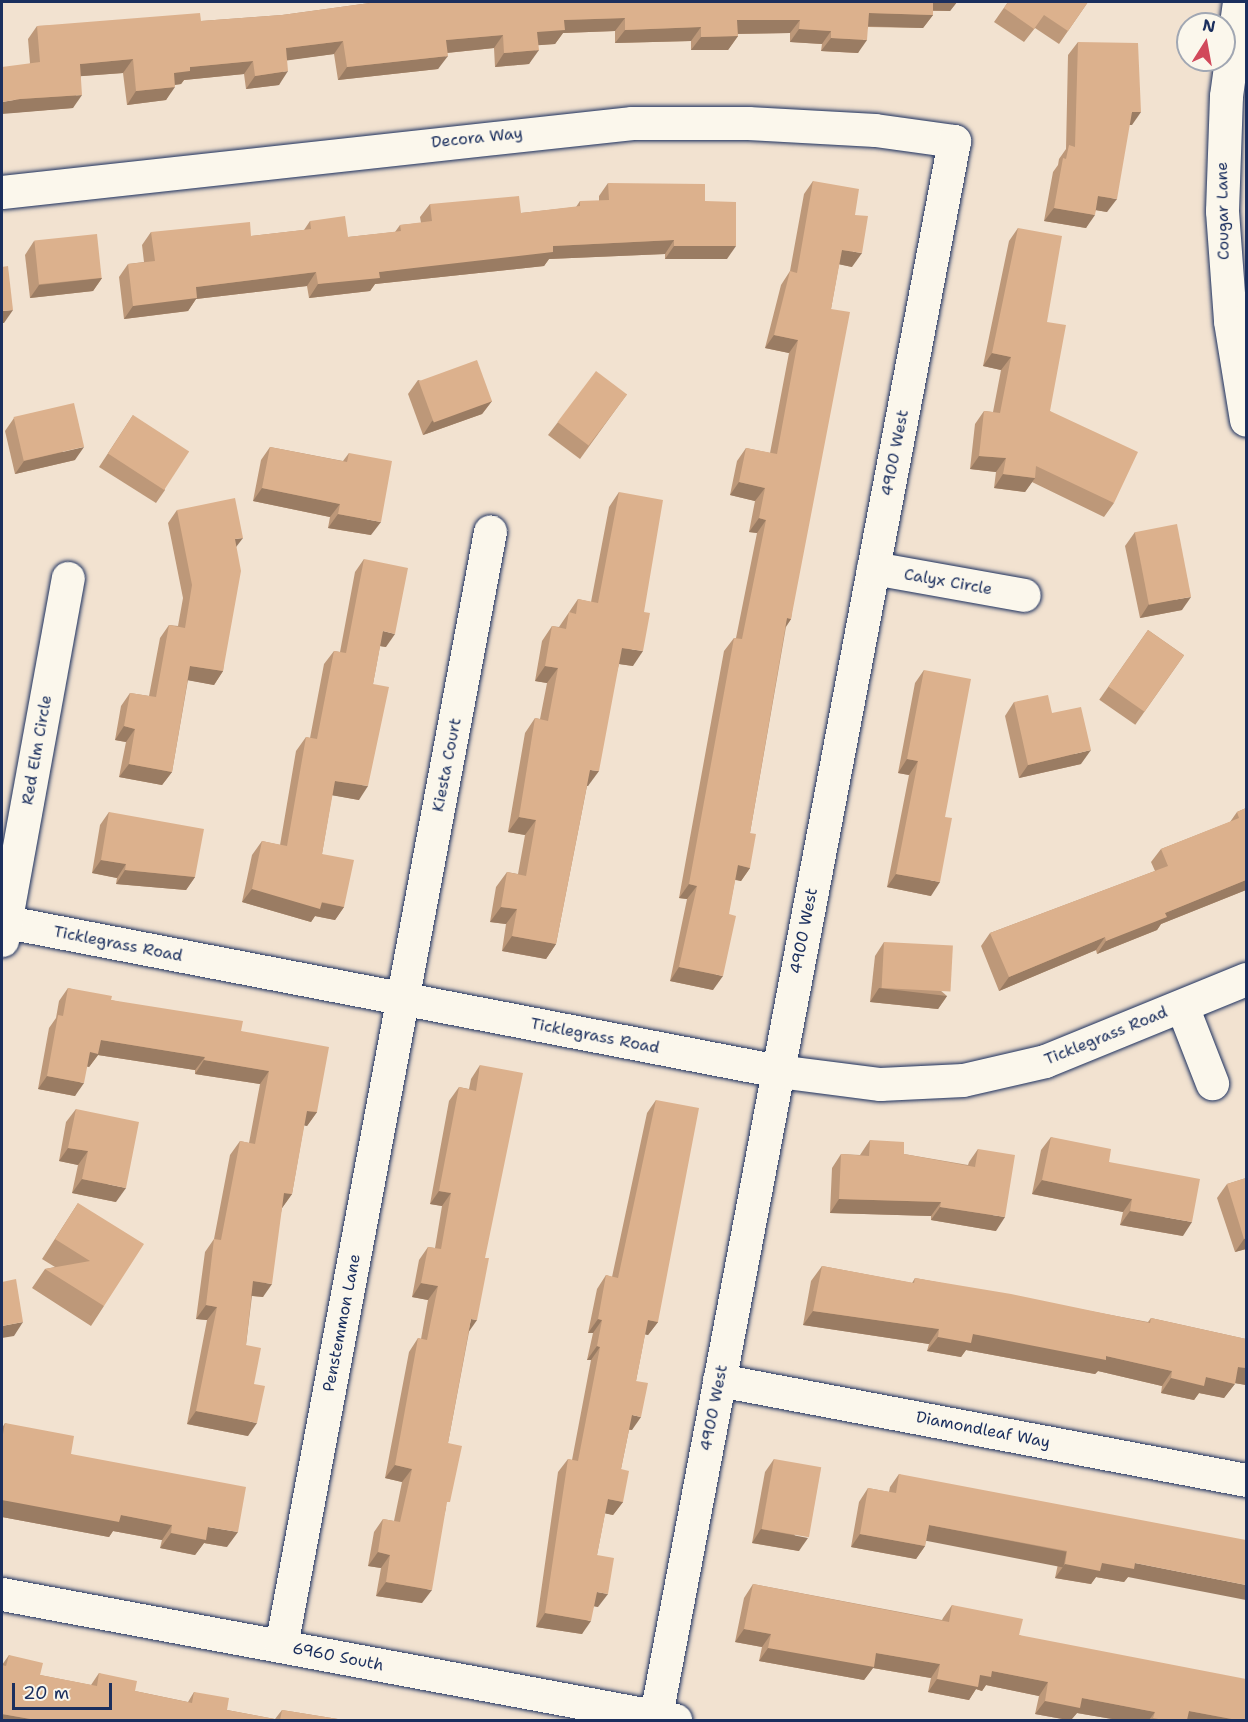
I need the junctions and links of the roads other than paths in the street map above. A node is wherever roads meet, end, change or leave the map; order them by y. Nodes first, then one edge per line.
1 (1239, 2) edge
2 (954, 141) joint
3 (2, 192) edge
4 (1246, 420) edge
5 (490, 531) dead end
6 (873, 568) junction
7 (68, 578) dead end
8 (1024, 595) dead end
9 (3, 928) edge
10 (1246, 980) edge
11 (403, 999) junction
12 (1182, 1006) junction
13 (778, 1071) junction
14 (1212, 1083) dead end
15 (719, 1380) junction
16 (1246, 1480) edge
17 (2, 1594) edge
18 (281, 1646) junction
19 (662, 1719) edge

1 - 4 street, Cougar Lane
2 - 3 street, Decora Way
2 - 6 street, 4900 West
5 - 11 street, Kiesta Court
6 - 8 street, Calyx Circle
6 - 13 street, 4900 West
7 - 9 street, Red Elm Circle
9 - 11 street, Ticklegrass Road
10 - 12 street, Ticklegrass Road
11 - 13 street, Ticklegrass Road
11 - 18 street, Penstemmon Lane
12 - 13 street, Ticklegrass Road
12 - 14 street, Ticklegrass Road
13 - 15 street, 4900 West
15 - 16 street, Diamondleaf Way
15 - 19 street, 4900 West
17 - 18 street, 6960 South
18 - 19 street, 6960 South

